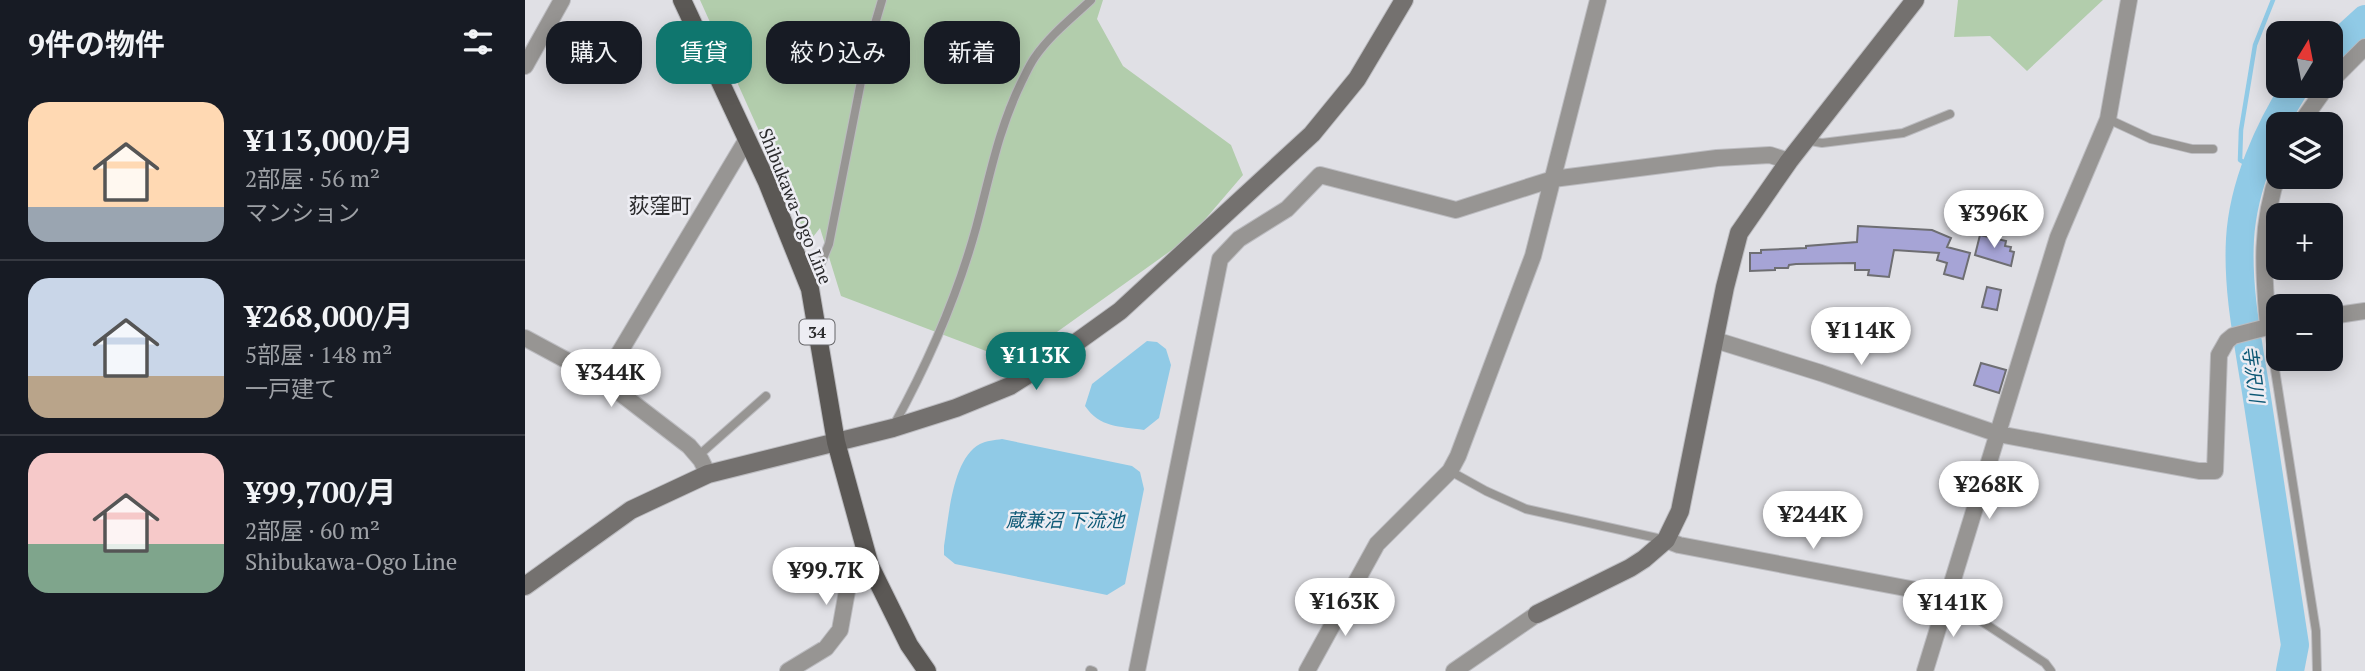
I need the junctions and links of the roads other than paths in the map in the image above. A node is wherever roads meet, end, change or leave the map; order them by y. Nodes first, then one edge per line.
1 (562, 0) edge
2 (682, 0) edge
3 (882, 0) edge
4 (1091, 0) edge
5 (1404, 0) edge
6 (1598, 0) edge
7 (1915, 0) edge
8 (2129, 0) edge
9 (2365, 47) edge
10 (525, 66) edge
11 (2343, 68) edge
12 (1950, 114) dead end
13 (2108, 119) junction
14 (747, 139) junction
15 (1805, 140) junction
16 (2213, 149) dead end
17 (1789, 161) junction
18 (1553, 179) junction
19 (2274, 189) edge
20 (1220, 219) junction
21 (1239, 239) junction
22 (810, 289) junction
23 (2266, 296) edge
24 (2365, 311) edge
25 (2343, 314) edge
26 (2266, 327) edge
27 (525, 338) edge
28 (1715, 340) junction
29 (2276, 371) edge
30 (603, 380) junction
31 (766, 396) dead end
32 (893, 428) junction
33 (1998, 434) junction
34 (836, 442) junction
35 (698, 456) junction
36 (1450, 471) junction
37 (708, 474) junction
38 (1666, 540) junction
39 (870, 566) junction
40 (525, 586) edge
41 (1946, 598) junction
42 (1537, 614) joint
43 (787, 671) edge
44 (927, 671) edge
45 (1137, 671) edge
46 (1307, 671) edge
47 (1454, 671) edge
48 (1924, 671) edge
49 (2051, 671) edge
50 (2317, 671) edge

1 - 10 street
2 - 14 main road, Shibukawa-Ogo Line / 34
3 - 22 lane
4 - 32 lane
5 - 20 street
6 - 18 street
7 - 15 street
8 - 13 street
9 - 11 street
12 - 15 lane
13 - 16 lane
13 - 33 street
14 - 22 main road, Shibukawa-Ogo Line / 34
14 - 30 street
15 - 17 street
17 - 18 street
17 - 28 street
18 - 21 street
18 - 36 street
19 - 23 street
20 - 21 street
20 - 32 street
21 - 45 street
22 - 34 main road, Shibukawa-Ogo Line / 34
24 - 25 street
26 - 33 street
27 - 30 street
28 - 33 street
28 - 38 street
29 - 50 lane
30 - 35 street
31 - 35 lane
32 - 34 street
33 - 41 street
34 - 37 street
34 - 39 main road, Shibukawa-Ogo Line / 34
35 - 37 street
36 - 38 lane
36 - 46 street
37 - 40 street
38 - 41 street
38 - 42 street
39 - 43 street
39 - 44 main road, Shibukawa-Ogo Line / 34
41 - 48 street
41 - 49 lane
42 - 47 street

